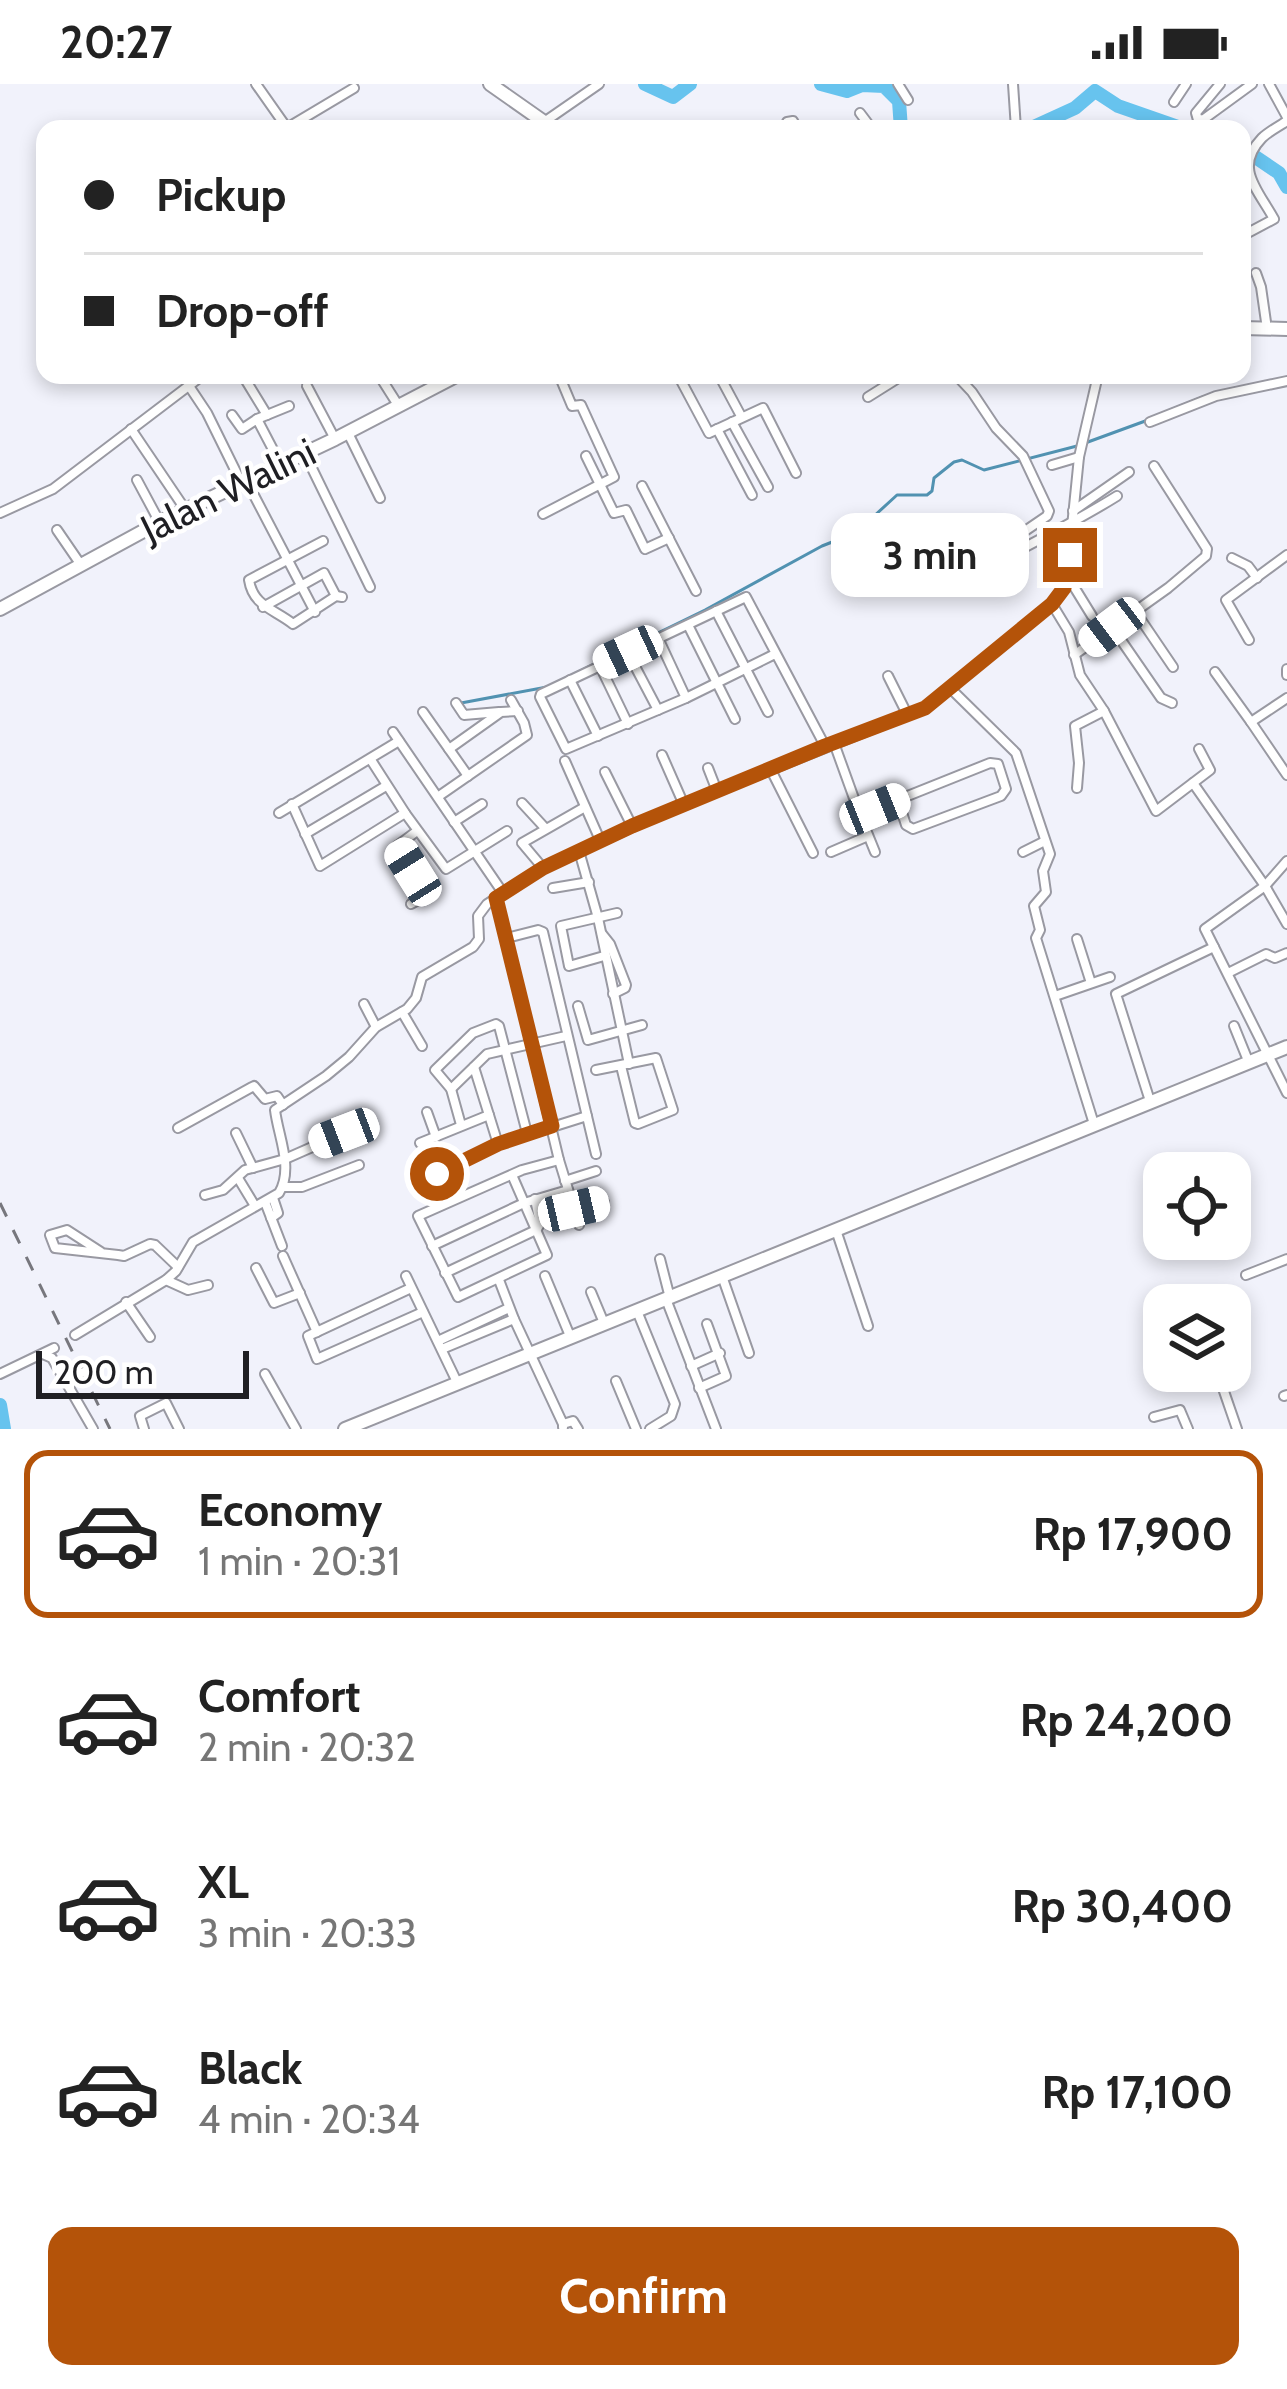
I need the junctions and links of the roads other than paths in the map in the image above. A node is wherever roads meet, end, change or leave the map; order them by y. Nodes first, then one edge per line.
1 (256, 84) edge
2 (490, 84) edge
3 (599, 84) edge
4 (898, 84) edge
5 (1013, 84) edge
6 (1186, 84) edge
7 (1220, 84) edge
8 (1252, 84) edge
9 (1269, 84) edge
10 (356, 89) edge
11 (908, 100) dead end
12 (1174, 102) dead end
13 (860, 112) dead end
14 (1287, 119) edge
15 (281, 120) edge
16 (301, 120) edge
17 (535, 120) edge
18 (553, 120) edge
19 (866, 120) edge
20 (1016, 120) edge
21 (1251, 155) edge
22 (1251, 187) edge
23 (1251, 231) edge
24 (1256, 273) dead end
25 (1287, 328) edge
26 (1251, 329) edge
27 (1267, 331) junction
28 (1287, 381) edge
29 (192, 384) edge
30 (248, 384) edge
31 (385, 384) edge
32 (430, 384) edge
33 (563, 384) edge
34 (683, 384) edge
35 (723, 384) edge
36 (889, 384) edge
37 (964, 384) edge
38 (1096, 384) edge
39 (189, 386) junction
40 (307, 386) dead end
41 (868, 397) dead end
42 (398, 405) junction
43 (290, 406) dead end
44 (232, 415) dead end
45 (267, 415) junction
46 (257, 419) junction
47 (737, 419) junction
48 (1150, 422) dead end
49 (131, 429) junction
50 (717, 429) junction
51 (341, 435) junction
52 (1081, 449) junction
53 (304, 453) junction
54 (586, 456) dead end
55 (280, 464) junction
56 (1052, 465) dead end
57 (1154, 466) dead end
58 (1129, 472) dead end
59 (796, 473) dead end
60 (137, 480) dead end
61 (244, 481) junction
62 (599, 485) junction
63 (642, 486) dead end
64 (768, 488) dead end
65 (752, 495) dead end
66 (1117, 496) dead end
67 (380, 497) dead end
68 (186, 510) junction
69 (1073, 511) junction
70 (0, 513) edge
71 (543, 514) dead end
72 (160, 522) junction
73 (1072, 523) junction
74 (57, 530) dead end
75 (1024, 531) dead end
76 (669, 538) junction
77 (323, 541) dead end
78 (1287, 556) edge
79 (1232, 558) dead end
80 (288, 560) junction
81 (81, 565) junction
82 (1067, 576) junction
83 (1257, 578) junction
84 (958, 584) dead end
85 (301, 585) junction
86 (370, 587) dead end
87 (696, 591) dead end
88 (1052, 604) junction
89 (263, 607) junction
90 (0, 609) edge
91 (716, 611) junction
92 (1135, 611) junction
93 (316, 612) junction
94 (1092, 616) dead end
95 (688, 625) junction
96 (1112, 627) junction
97 (658, 638) junction
98 (1249, 640) dead end
99 (628, 652) junction
100 (775, 654) junction
101 (1074, 655) junction
102 (600, 666) junction
103 (1172, 667) dead end
104 (746, 670) junction
105 (1215, 671) dead end
106 (887, 676) dead end
107 (570, 680) junction
108 (717, 683) junction
109 (950, 688) junction
110 (686, 698) junction
111 (1287, 698) edge
112 (511, 700) dead end
113 (1172, 703) dead end
114 (457, 704) dead end
115 (658, 710) junction
116 (518, 711) junction
117 (1104, 711) junction
118 (424, 712) dead end
119 (501, 712) junction
120 (768, 712) dead end
121 (907, 714) junction
122 (464, 715) junction
123 (734, 719) dead end
124 (1251, 722) junction
125 (628, 724) junction
126 (475, 731) junction
127 (598, 736) junction
128 (830, 744) junction
129 (449, 749) junction
130 (1198, 749) dead end
131 (662, 755) dead end
132 (371, 760) junction
133 (565, 761) dead end
134 (770, 768) junction
135 (707, 769) dead end
136 (605, 772) dead end
137 (1287, 775) edge
138 (468, 776) junction
139 (1193, 783) junction
140 (387, 786) junction
141 (1077, 788) dead end
142 (717, 791) junction
143 (439, 796) junction
144 (898, 800) junction
145 (522, 803) dead end
146 (482, 804) dead end
147 (292, 805) junction
148 (683, 805) junction
149 (584, 806) junction
150 (279, 813) dead end
151 (405, 813) junction
152 (860, 815) junction
153 (454, 821) junction
154 (632, 826) junction
155 (545, 828) junction
156 (417, 831) junction
157 (507, 831) dead end
158 (305, 834) junction
159 (868, 836) junction
160 (600, 841) junction
161 (1045, 841) junction
162 (579, 851) junction
163 (832, 852) dead end
164 (874, 852) dead end
165 (1023, 852) dead end
166 (476, 853) junction
167 (813, 853) dead end
168 (1287, 861) edge
169 (543, 868) junction
170 (589, 882) junction
171 (1265, 886) junction
172 (553, 888) dead end
173 (499, 896) junction
174 (411, 904) dead end
175 (617, 914) dead end
176 (598, 919) junction
177 (1287, 925) edge
178 (601, 933) junction
179 (507, 938) junction
180 (1077, 939) dead end
181 (1214, 947) junction
182 (1287, 952) edge
183 (604, 956) junction
184 (1228, 973) junction
185 (1110, 977) dead end
186 (1091, 982) junction
187 (613, 994) junction
188 (1055, 996) junction
189 (364, 1004) dead end
190 (578, 1006) dead end
191 (402, 1012) junction
192 (642, 1025) dead end
193 (1234, 1026) dead end
194 (376, 1027) junction
195 (621, 1031) junction
196 (566, 1036) junction
197 (532, 1043) junction
198 (422, 1046) dead end
199 (1287, 1047) edge
200 (504, 1050) junction
201 (1269, 1055) junction
202 (1249, 1063) junction
203 (625, 1065) junction
204 (474, 1066) junction
205 (596, 1070) dead end
206 (452, 1089) junction
207 (1287, 1093) edge
208 (1151, 1103) junction
209 (283, 1105) junction
210 (427, 1112) dead end
211 (489, 1115) junction
212 (587, 1116) junction
213 (461, 1125) junction
214 (1095, 1125) junction
215 (552, 1126) junction
216 (178, 1128) dead end
217 (236, 1133) dead end
218 (344, 1133) dead end
219 (527, 1133) junction
220 (436, 1137) junction
221 (421, 1143) dead end
222 (498, 1144) junction
223 (596, 1154) dead end
224 (285, 1159) junction
225 (559, 1160) junction
226 (358, 1165) dead end
227 (253, 1168) junction
228 (596, 1171) dead end
229 (437, 1174) dead end
230 (512, 1175) junction
231 (238, 1178) junction
232 (567, 1185) junction
233 (284, 1186) junction
234 (205, 1195) dead end
235 (529, 1201) junction
236 (264, 1202) junction
237 (604, 1202) dead end
238 (574, 1209) junction
239 (579, 1225) dead end
240 (536, 1230) junction
241 (836, 1231) junction
242 (432, 1246) junction
243 (101, 1252) junction
244 (660, 1259) dead end
245 (1287, 1259) edge
246 (178, 1267) junction
247 (256, 1268) dead end
248 (445, 1273) junction
249 (406, 1276) dead end
250 (544, 1276) dead end
251 (722, 1276) junction
252 (1246, 1276) dead end
253 (166, 1280) junction
254 (499, 1280) junction
255 (208, 1285) dead end
256 (411, 1288) junction
257 (591, 1292) dead end
258 (300, 1293) junction
259 (668, 1298) junction
260 (126, 1302) junction
261 (509, 1308) junction
262 (637, 1311) junction
263 (423, 1312) junction
264 (514, 1319) junction
265 (604, 1323) junction
266 (707, 1324) dead end
267 (868, 1326) dead end
268 (75, 1335) dead end
269 (312, 1335) junction
270 (570, 1336) junction
271 (149, 1337) dead end
272 (440, 1345) junction
273 (54, 1348) dead end
274 (531, 1352) junction
275 (748, 1353) dead end
276 (43, 1354) junction
277 (720, 1354) junction
278 (692, 1366) junction
279 (88, 1370) dead end
280 (0, 1374) edge
281 (265, 1374) dead end
282 (73, 1377) dead end
283 (616, 1381) dead end
284 (457, 1382) junction
285 (699, 1388) junction
286 (1224, 1392) edge
287 (1154, 1417) dead end
288 (666, 1425) edge
289 (562, 1427) edge
290 (93, 1429) edge
291 (144, 1429) edge
292 (179, 1429) edge
293 (296, 1429) edge
294 (345, 1429) edge
295 (578, 1429) edge
296 (636, 1429) edge
297 (650, 1429) edge
298 (716, 1429) edge
299 (1188, 1429) edge
300 (1237, 1429) edge

1 - 15 street
2 - 17 street
3 - 18 street
4 - 11 street
5 - 20 street
6 - 12 street
7 - 8 street
9 - 14 street
10 - 16 street
13 - 19 street
14 - 21 street
22 - 23 street
24 - 27 street
25 - 27 street
26 - 27 street
28 - 48 street
29 - 39 street
30 - 45 street
31 - 42 street
32 - 42 street, Jalan Walini
33 - 62 street
34 - 50 street
35 - 47 street
36 - 41 street
37 - 75 street
38 - 52 street
39 - 49 street
39 - 61 street
40 - 51 street
42 - 51 street, Jalan Walini
43 - 45 street
44 - 46 street
45 - 46 street
46 - 55 street
47 - 50 street
47 - 59 street
47 - 64 street
49 - 68 street
49 - 70 street
50 - 65 street
51 - 53 street, Jalan Walini
51 - 67 street
52 - 56 street
52 - 69 street
53 - 55 street, Jalan Walini
53 - 86 street
54 - 62 street
55 - 61 street, Jalan Walini
57 - 92 street
58 - 69 street
60 - 72 street
61 - 68 street, Jalan Walini
61 - 80 street
62 - 71 street
62 - 76 street
63 - 76 street
66 - 73 street
68 - 72 street, Jalan Walini
69 - 73 street
72 - 81 street, Jalan Walini
73 - 82 street
73 - 84 street
74 - 81 street
76 - 87 street
77 - 80 street
78 - 83 street
79 - 83 street
80 - 85 street
80 - 89 street
81 - 90 street, Jalan Walini
82 - 88 street
82 - 94 street
83 - 98 street
85 - 89 street
85 - 93 street
85 - 93 street
88 - 101 street
88 - 109 street
89 - 93 street
91 - 95 street
91 - 100 street
91 - 104 street
92 - 96 street
92 - 103 street
95 - 97 street
95 - 108 street
96 - 101 street
96 - 113 street
97 - 99 street
97 - 110 street
99 - 102 street
99 - 115 street
100 - 104 street
100 - 128 street
101 - 117 street
102 - 107 street
102 - 125 street
104 - 108 street
104 - 120 street
105 - 124 street
106 - 121 street
107 - 127 street
107 - 127 street
108 - 110 street
108 - 123 street
109 - 121 street
109 - 161 street
110 - 115 street
111 - 124 street
112 - 116 street
114 - 122 street
115 - 125 street
116 - 119 street
116 - 138 street
117 - 139 street
117 - 141 street
118 - 129 street
119 - 122 street
119 - 126 street
121 - 128 street
122 - 126 street
124 - 137 street
125 - 127 street
126 - 129 street
128 - 134 street
128 - 152 street
129 - 138 street
130 - 139 street
131 - 148 street
132 - 140 street
132 - 143 street
132 - 147 street
133 - 149 street
134 - 142 street
134 - 167 street
135 - 142 street
136 - 154 street
138 - 143 street
139 - 171 street
140 - 151 street
140 - 158 street
142 - 148 street
143 - 153 street
144 - 144 street
144 - 152 street
145 - 155 street
146 - 153 street
147 - 150 street
147 - 158 street
148 - 154 street
149 - 155 street
149 - 160 street
151 - 156 street
151 - 158 street
152 - 159 street
153 - 166 street
154 - 160 street
155 - 169 street
156 - 166 street
156 - 174 street
157 - 166 street
159 - 163 street
159 - 164 street
160 - 162 street
161 - 165 street
161 - 188 street
162 - 169 street
162 - 170 street
166 - 173 street
168 - 171 street
169 - 173 street
170 - 172 street
170 - 176 street
171 - 177 street
171 - 181 street
173 - 179 street
173 - 191 street
175 - 176 street
176 - 178 street
176 - 183 street
178 - 183 street
178 - 187 street
179 - 196 street
179 - 197 street
180 - 186 street
181 - 184 street
181 - 208 street
182 - 184 street
183 - 187 street
184 - 201 street
185 - 186 street
186 - 188 street
187 - 195 street
188 - 214 street
189 - 194 street
190 - 195 street
191 - 194 street
191 - 198 street
192 - 195 street
193 - 202 street
194 - 209 street
195 - 203 street
196 - 197 street
196 - 212 street
197 - 200 street
197 - 215 street
199 - 201 street
200 - 204 street
200 - 206 street
200 - 219 street
201 - 202 street
201 - 207 street
202 - 208 street
203 - 203 street
203 - 205 street
204 - 206 street
204 - 211 street
206 - 213 street
208 - 214 street
209 - 216 street
209 - 224 street
210 - 220 street
211 - 213 street
211 - 222 street
212 - 215 street
212 - 223 street
213 - 220 street
214 - 241 street
215 - 219 street
215 - 225 street
217 - 227 street
218 - 224 street
219 - 222 street
220 - 221 street
222 - 229 street
224 - 227 street
224 - 233 street
225 - 230 street
225 - 232 street
226 - 233 street
227 - 231 street
228 - 232 street
230 - 235 street
230 - 242 street
231 - 234 street
231 - 236 street
232 - 235 street
232 - 238 street
233 - 236 street
235 - 240 street
235 - 242 street
236 - 246 street
236 - 258 street
237 - 238 street
238 - 239 street
240 - 248 street
240 - 254 street
241 - 251 street
241 - 267 street
242 - 248 street
243 - 243 street
243 - 246 street
244 - 259 street
245 - 252 street
246 - 253 street
247 - 258 street
248 - 254 street
249 - 256 street
250 - 270 street
251 - 259 street
251 - 275 street
253 - 255 street
253 - 260 street
254 - 261 street
256 - 263 street
256 - 269 street
257 - 265 street
258 - 269 street
259 - 262 street
259 - 278 street
260 - 268 street
260 - 271 street
261 - 264 street
261 - 272 street
262 - 265 street
262 - 288 street
263 - 269 street
263 - 272 street
264 - 272 street
264 - 274 street
265 - 270 street
266 - 277 street
270 - 274 street
272 - 284 street
273 - 276 street
274 - 284 street
274 - 289 street
276 - 280 street
276 - 290 street
277 - 278 street
277 - 285 street
278 - 285 street
279 - 282 street, bridge
281 - 293 street
283 - 296 street
284 - 294 street
285 - 298 street
286 - 300 street
287 - 299 street
288 - 297 street
289 - 295 street
291 - 292 street

